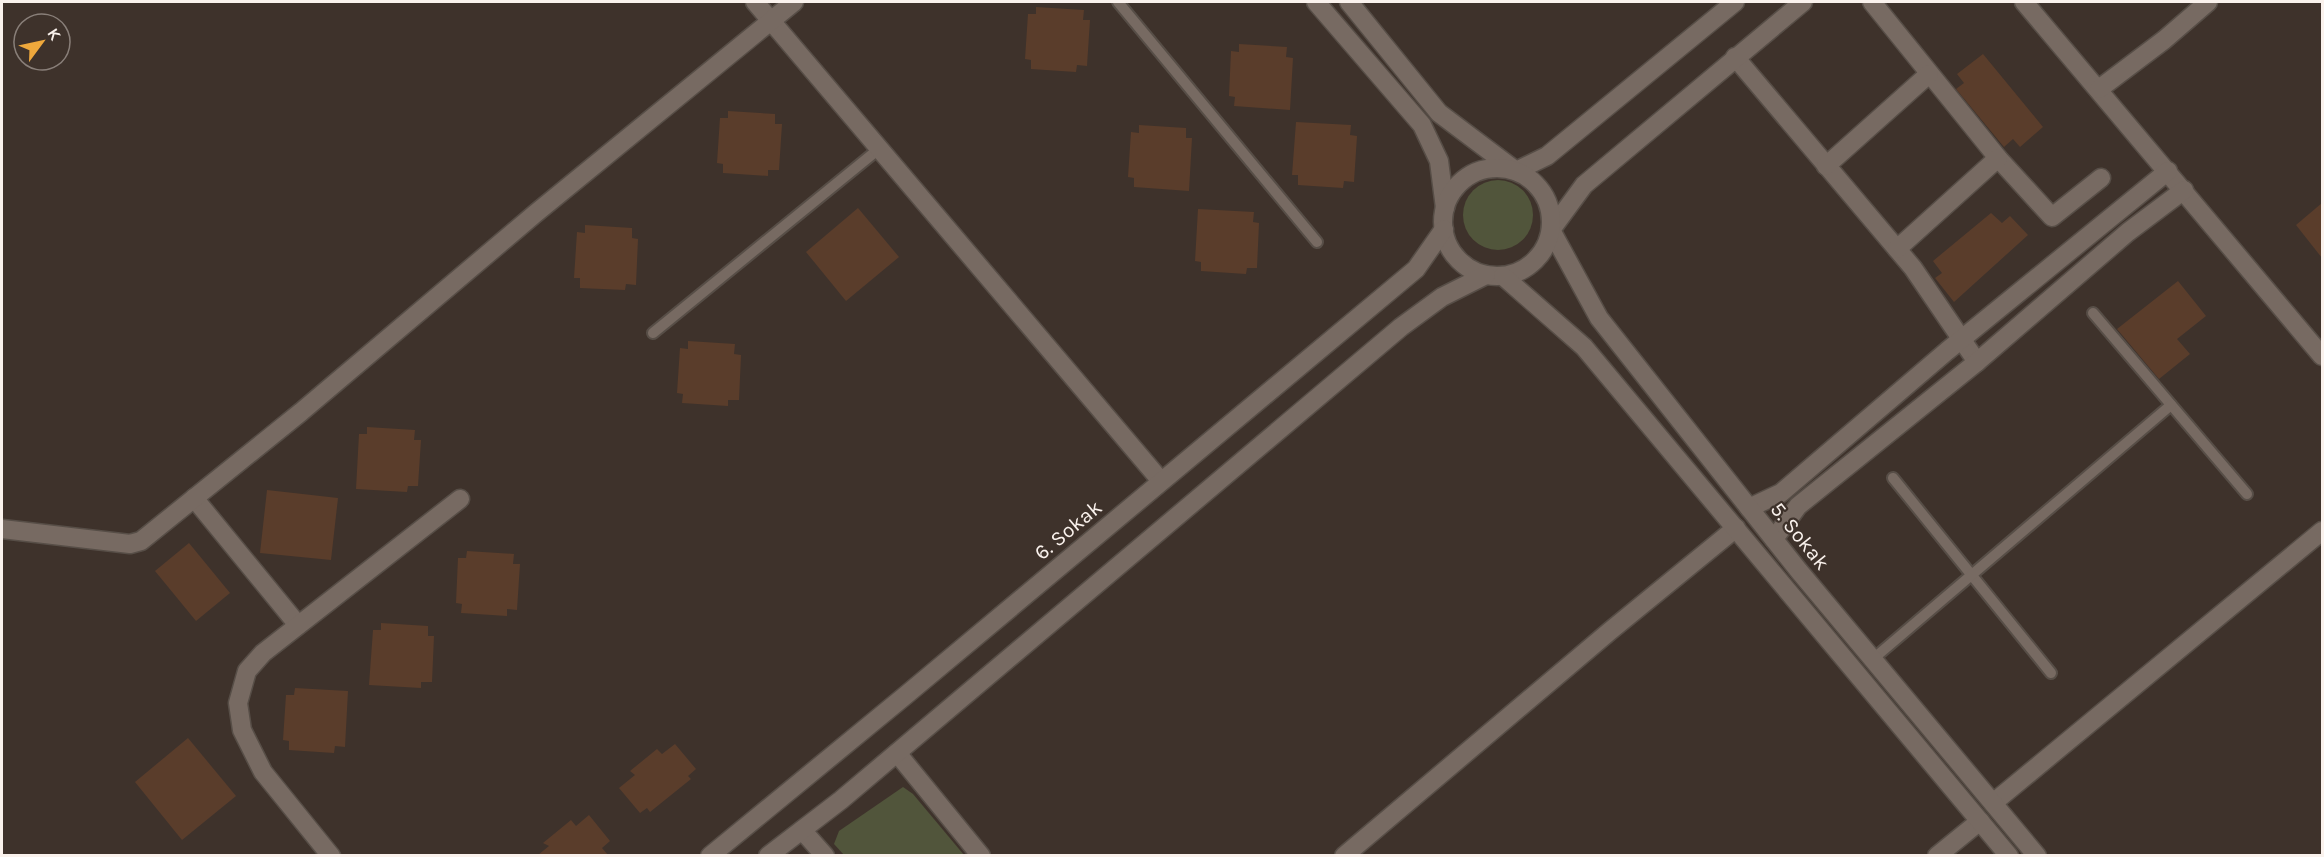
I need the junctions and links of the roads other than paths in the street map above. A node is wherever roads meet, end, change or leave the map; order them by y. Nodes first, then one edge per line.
1 (754, 2) edge
2 (794, 2) edge
3 (1118, 2) edge
4 (1316, 2) edge
5 (1349, 2) edge
6 (1735, 2) edge
7 (1803, 2) edge
8 (1872, 2) edge
9 (2024, 2) edge
10 (2208, 2) edge
11 (771, 20) junction
12 (1735, 57) junction
13 (1929, 74) junction
14 (2099, 89) junction
15 (880, 148) junction
16 (1998, 158) junction
17 (1826, 166) junction
18 (1516, 171) junction
19 (2168, 171) junction
20 (2101, 178) dead end
21 (2184, 190) junction
22 (1445, 208) junction
23 (1444, 229) junction
24 (1551, 230) junction
25 (1317, 242) dead end
26 (1897, 249) junction
27 (1494, 275) junction
28 (2093, 313) dead end
29 (653, 333) dead end
30 (1961, 338) junction
31 (2322, 356) edge
32 (1977, 362) junction
33 (2171, 405) junction
34 (1893, 478) dead end
35 (1161, 481) junction
36 (2247, 494) dead end
37 (194, 498) junction
38 (459, 499) dead end
39 (1749, 508) junction
40 (1736, 528) junction
41 (2, 530) edge
42 (2322, 531) edge
43 (1774, 539) junction
44 (1971, 575) junction
45 (298, 625) junction
46 (1873, 659) junction
47 (1856, 672) junction
48 (2051, 673) dead end
49 (897, 753) junction
50 (1993, 803) junction
51 (1980, 821) junction
52 (802, 830) junction
53 (331, 855) edge
54 (710, 855) edge
55 (768, 855) edge
56 (825, 855) edge
57 (981, 855) edge
58 (1344, 855) edge
59 (1937, 855) edge
60 (2009, 855) edge
61 (2037, 855) edge

1 - 11 street
2 - 11 street
3 - 25 lane
4 - 22 street
5 - 18 street
6 - 18 street
7 - 12 street
8 - 13 street
9 - 14 street
10 - 14 street
11 - 15 street
11 - 37 street
12 - 17 street
12 - 24 street
13 - 16 street
13 - 17 street
14 - 19 street
15 - 29 lane
15 - 35 street
16 - 20 street
16 - 26 street
17 - 26 street
18 - 22 street
18 - 24 street
19 - 21 street
19 - 30 street
21 - 31 street
21 - 32 street
22 - 23 street
23 - 27 street
23 - 35 street, 6. Sokak
24 - 27 street
24 - 39 street, 5. Sokak
26 - 30 street
27 - 40 street, 5. Sokak
27 - 49 street
28 - 33 lane
30 - 32 street
30 - 39 street
32 - 43 street
33 - 36 lane
33 - 44 lane
34 - 44 lane
35 - 54 street, 6. Sokak
37 - 41 street
37 - 45 street
38 - 45 street
39 - 43 street, 5. Sokak
40 - 47 street, 5. Sokak
40 - 58 street
42 - 50 street
43 - 46 street, 5. Sokak
44 - 46 lane
44 - 48 lane
45 - 53 street
46 - 47 street
46 - 50 street, 5. Sokak
47 - 51 street, 5. Sokak
49 - 52 street
49 - 57 street
50 - 61 street, 5. Sokak
51 - 59 street
51 - 60 street, 5. Sokak
52 - 55 street
52 - 56 street

